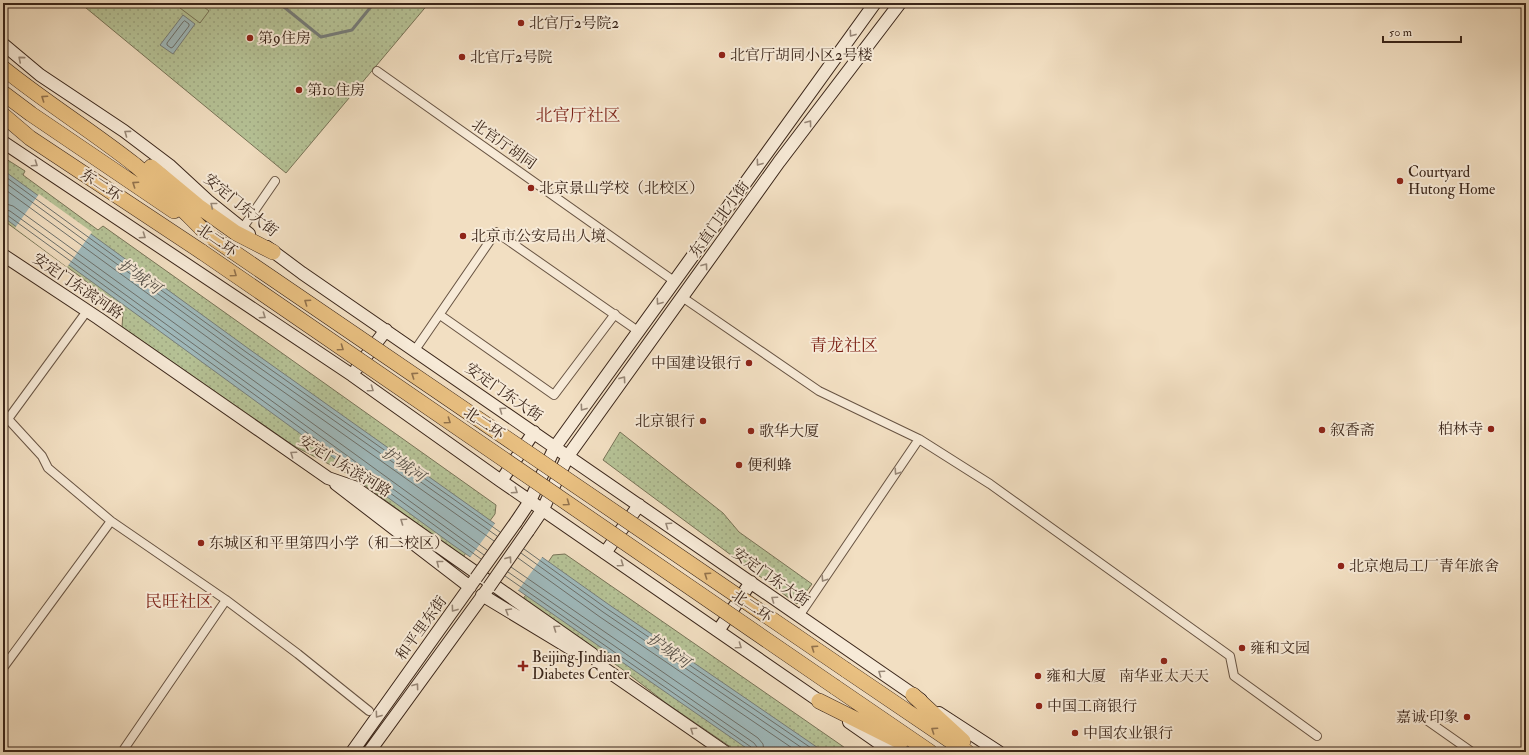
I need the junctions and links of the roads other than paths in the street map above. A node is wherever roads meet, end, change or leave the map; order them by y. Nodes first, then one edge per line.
1 (875, 3) edge
2 (900, 3) edge
3 (3, 44) edge
4 (3, 68) edge
5 (377, 71) dead end
6 (3, 93) edge
7 (61, 110) junction
8 (3, 115) edge
9 (3, 119) edge
10 (30, 138) junction
11 (3, 142) edge
12 (772, 144) junction
13 (785, 154) junction
14 (275, 181) dead end
15 (242, 229) junction
16 (208, 234) junction
17 (202, 252) joint
18 (273, 252) junction
19 (3, 255) edge
20 (674, 280) junction
21 (682, 297) junction
22 (87, 311) junction
23 (615, 314) junction
24 (440, 315) junction
25 (386, 330) junction
26 (638, 331) junction
27 (415, 350) junction
28 (352, 375) junction
29 (6, 417) edge
30 (534, 432) junction
31 (919, 439) junction
32 (554, 447) junction
33 (568, 456) junction
34 (328, 478) junction
35 (501, 481) junction
36 (530, 501) junction
37 (639, 504) junction
38 (543, 509) junction
39 (111, 521) junction
40 (605, 553) junction
41 (473, 582) junction
42 (751, 582) junction
43 (485, 591) junction
44 (226, 600) junction
45 (799, 616) junction
46 (718, 631) junction
47 (602, 666) junction
48 (3, 668) edge
49 (913, 695) junction
50 (819, 701) junction
51 (369, 711) dead end
52 (1425, 719) dead end
53 (1317, 736) dead end
54 (122, 752) edge
55 (352, 752) edge
56 (368, 752) edge
57 (725, 752) edge
58 (892, 752) edge
59 (921, 752) edge
60 (930, 752) edge
61 (966, 752) edge
62 (976, 752) edge
63 (999, 752) edge
64 (1472, 752) edge

1 -> 12 street, 东直门北小街
13 -> 2 street, 东直门北小街
15 -> 3 street, 安定门东大街
7 -> 4 highway
5 - 20 street, 北官厅胡同
16 -> 6 highway, 北二环
7 - 16 highway
7 - 18 highway
8 - 10 highway, 东二环
9 - 10 highway
10 - 17 highway, 东二环
11 -> 28 street
12 - 13 street
12 -> 20 street, 东直门北小街
21 -> 13 street, 东直门北小街
14 - 15 street
15 - 18 street, 安定门东大街
61 -> 16 highway, 北二环, bridge
17 -> 60 highway, 北二环, bridge
18 - 25 street, 安定门东大街
19 - 22 street, 安定门东滨河路
20 -> 26 street, 东直门北小街
21 - 31 street
33 -> 21 street, 东直门北小街
22 - 29 street
34 -> 22 street, 安定门东滨河路
23 - 24 street
23 - 24 street
23 - 26 street
24 - 27 street
25 - 27 street, 安定门东大街
25 - 28 street
26 -> 32 street, 东直门北小街
30 -> 27 street, 安定门东大街
28 -> 35 street
29 - 39 street
30 - 32 street, 安定门东大街
30 - 35 street
31 -> 45 street
31 - 53 street
32 - 33 street, 安定门东大街
32 - 36 street, 东直门北小街
33 - 37 street, 安定门东大街
33 - 38 street, 东直门北小街
41 -> 34 street
47 -> 34 street, 安定门东滨河路
35 -> 36 street
36 - 38 street
36 - 41 street, 和平里东街, bridge
37 - 40 street
42 -> 37 street, 安定门东大街
38 - 40 street
43 -> 38 street, 和平里东街, bridge
39 - 44 street
39 - 48 street
40 -> 46 street
41 -> 55 street, 和平里东街
45 -> 42 street, 安定门东大街
42 - 46 street
47 -> 43 street
56 -> 43 street, 和平里东街
44 - 51 street
44 - 54 street
49 -> 45 street, 安定门东大街
46 -> 50 street
57 -> 47 street, 安定门东滨河路
49 - 62 highway
49 - 63 street, 安定门东大街
50 - 58 street
50 - 59 highway
52 - 64 street

